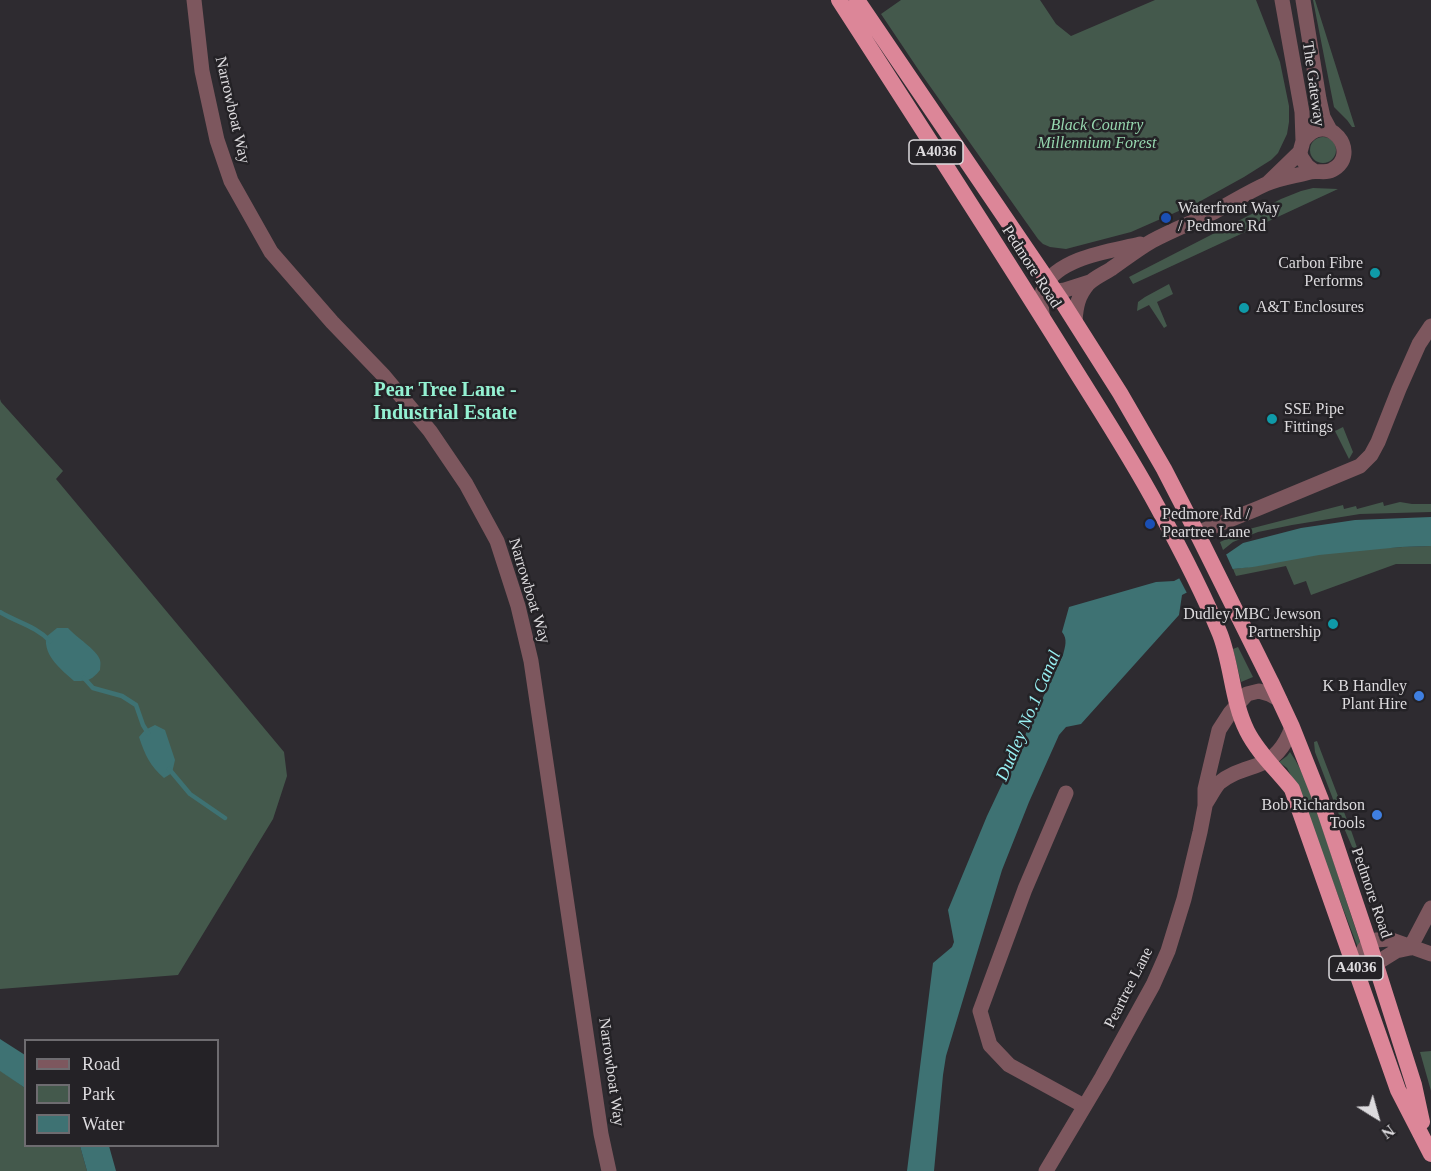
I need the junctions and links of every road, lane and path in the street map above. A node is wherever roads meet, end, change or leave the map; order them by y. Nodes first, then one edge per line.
1 (194, 0) edge
2 (839, 0) edge
3 (857, 0) edge
4 (1282, 0) edge
5 (1303, 0) edge
6 (1330, 130) junction
7 (1301, 146) junction
8 (1314, 171) junction
9 (1267, 183) junction
10 (1152, 241) junction
11 (1034, 259) junction
12 (1071, 263) junction
13 (1090, 282) junction
14 (1022, 286) junction
15 (1049, 289) junction
16 (1043, 319) junction
17 (1075, 321) junction
18 (1431, 326) edge
19 (1197, 532) junction
20 (1280, 700) junction
21 (1237, 705) junction
22 (1292, 727) junction
23 (1268, 761) junction
24 (1066, 793) dead end
25 (1205, 806) junction
26 (1431, 908) edge
27 (1369, 944) junction
28 (1410, 948) junction
29 (1431, 954) edge
30 (1376, 964) junction
31 (1355, 966) junction
32 (1084, 1106) junction
33 (1429, 1149) edge
34 (609, 1171) edge
35 (1046, 1171) edge

1 - 34 street, Narrowboat Way
2 - 14 highway, Pedmore Road / A4036
3 - 11 highway, Pedmore Road / A4036
4 - 7 street, The Gateway
5 - 6 street, The Gateway
6 - 7 street, The Gateway
6 - 8 street, The Gateway
7 - 8 street
7 - 9 street, The Gateway
8 - 9 street, The Gateway
9 - 10 street, The Gateway
10 - 12 street, The Gateway
10 - 13 street, The Gateway
11 - 12 street, The Gateway
11 - 15 highway, Pedmore Road / A4036
12 - 15 street, The Gateway
13 - 15 street, The Gateway
13 - 17 street, The Gateway
14 - 15 street
14 - 16 highway, Pedmore Road / A4036
15 - 16 street
15 - 17 highway, Pedmore Road / A4036
16 - 21 highway, Pedmore Road / A4036
17 - 19 highway, Pedmore Road / A4036
18 - 19 street
19 - 20 highway, Pedmore Road / A4036
20 - 21 street
20 - 22 highway, A4036
21 - 23 highway, A4036
21 - 25 street, Peartree Lane
22 - 23 street
22 - 27 highway, Pedmore Road / A4036
23 - 25 street, Peartree Lane
23 - 31 highway, Pedmore Road / A4036
24 - 32 street
25 - 32 street, Peartree Lane
26 - 28 street
27 - 28 street
27 - 30 highway, Pedmore Road / A4036
27 - 31 street
28 - 29 street
28 - 30 street
30 - 31 street
30 - 33 highway, Pedmore Road / A4036
31 - 33 highway, Pedmore Road / A4036
32 - 35 street, Peartree Lane

